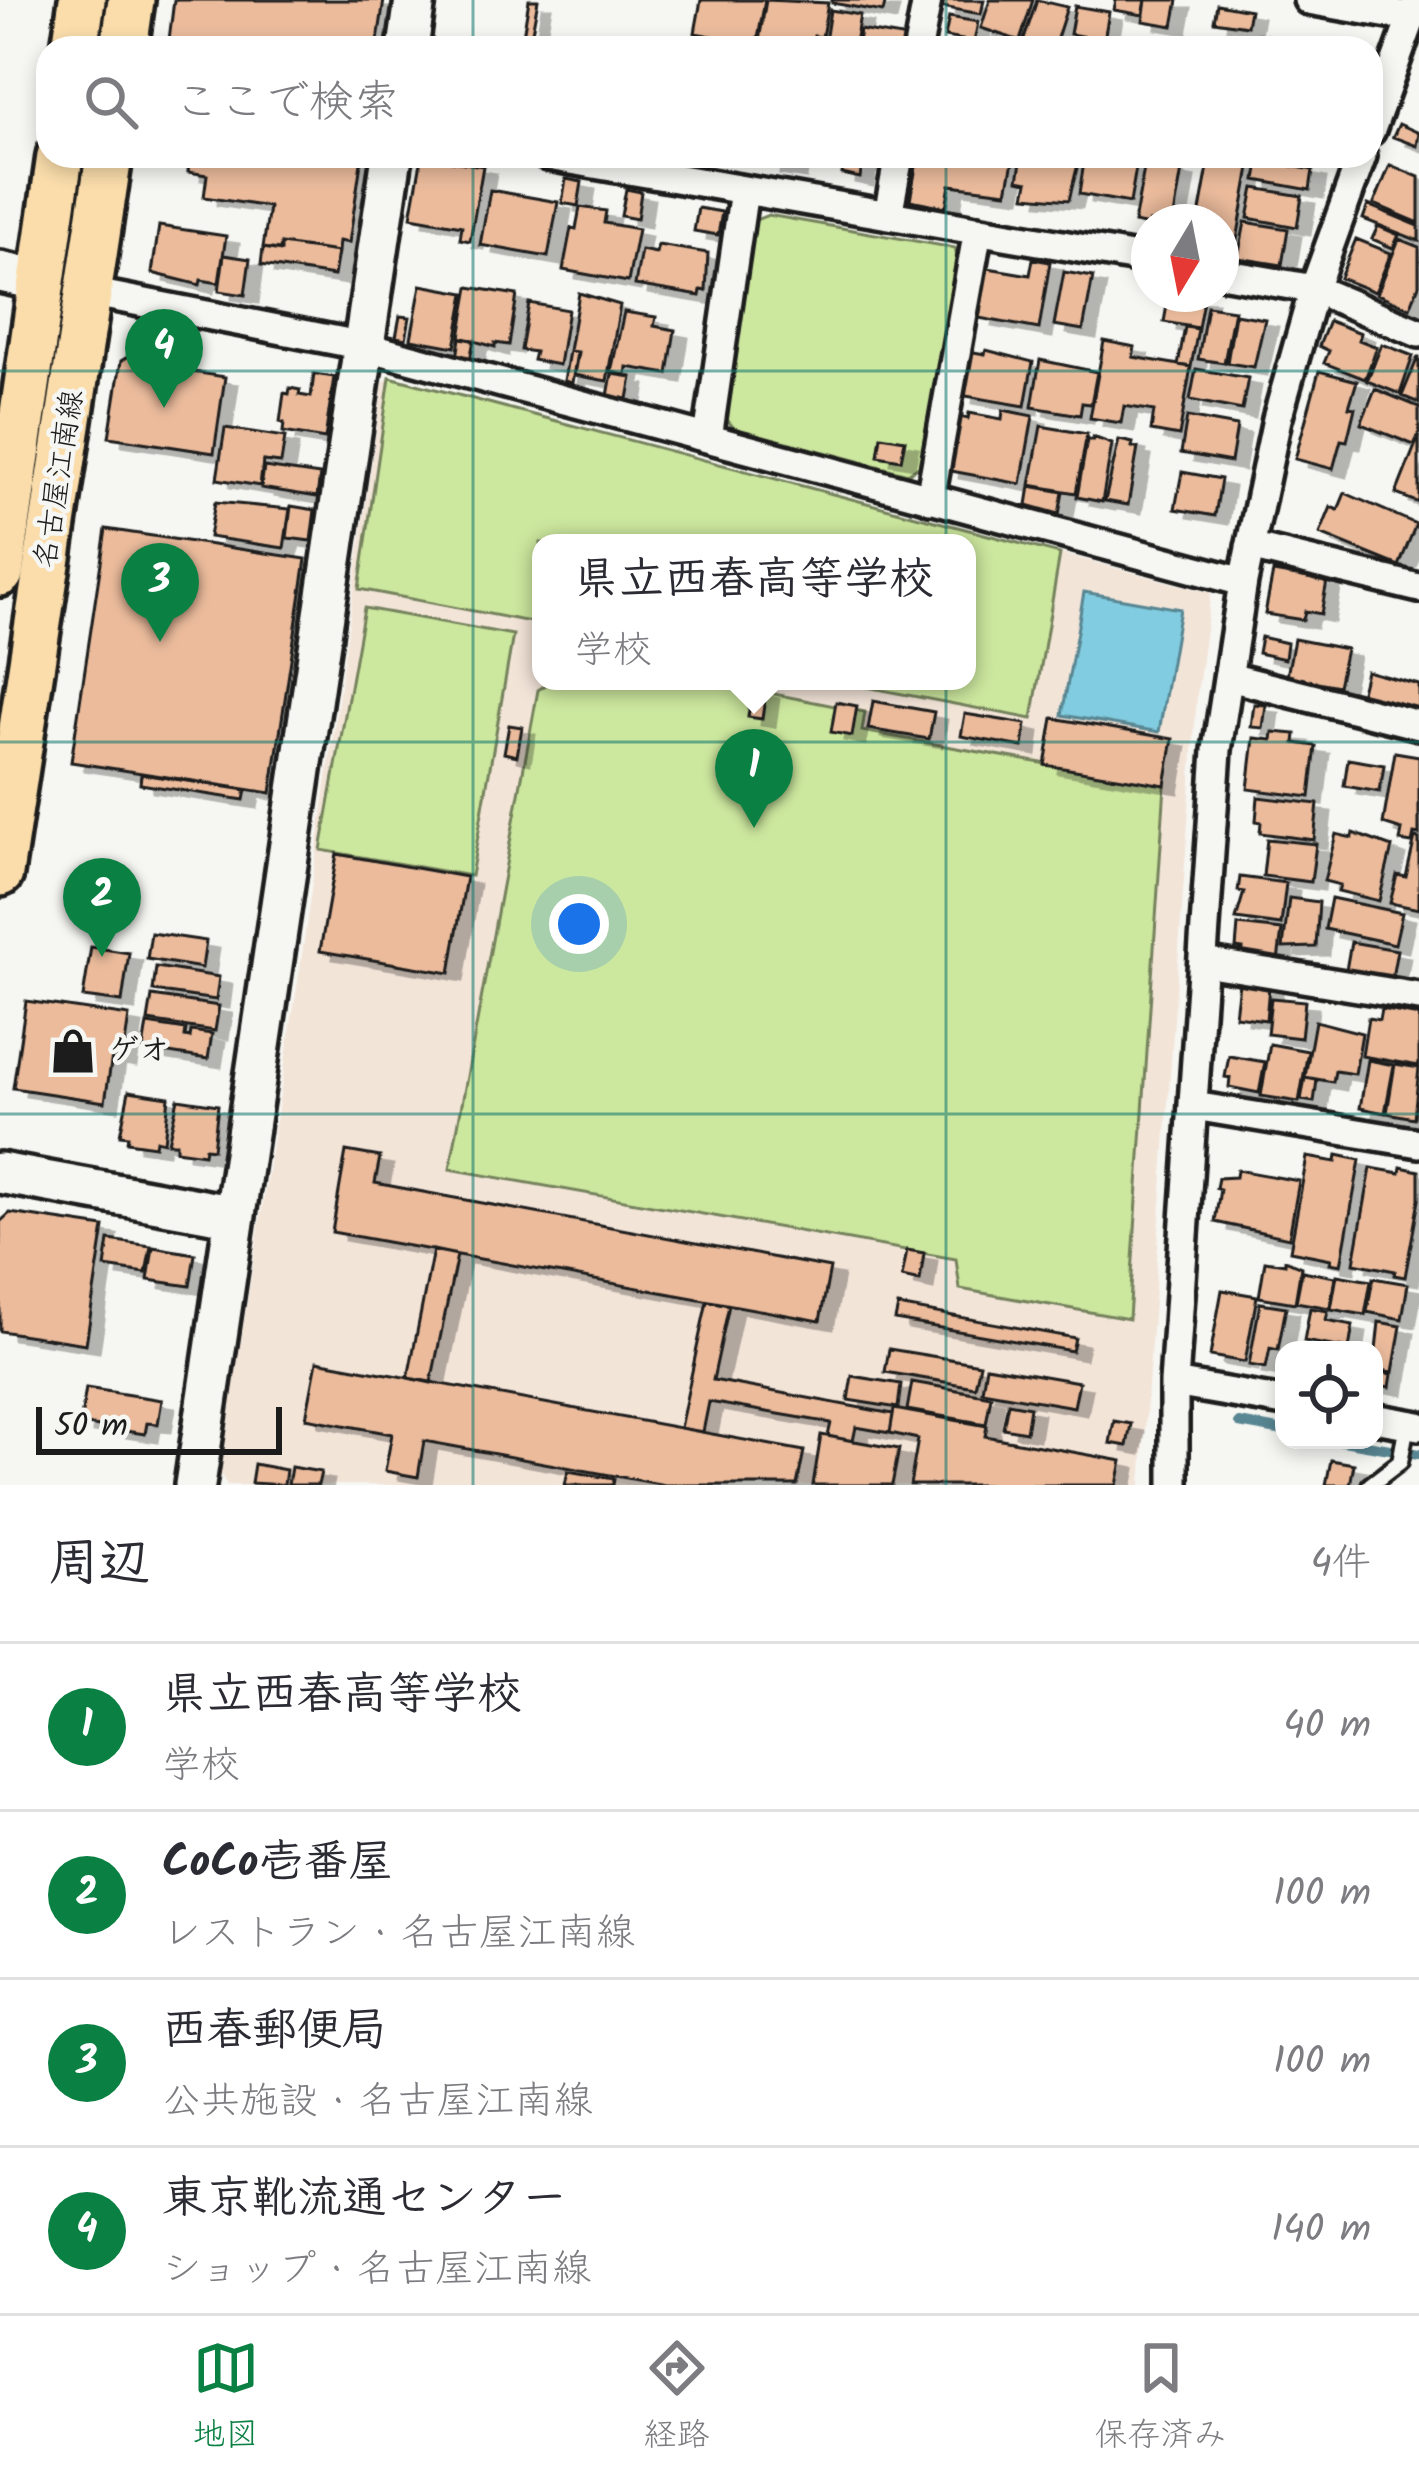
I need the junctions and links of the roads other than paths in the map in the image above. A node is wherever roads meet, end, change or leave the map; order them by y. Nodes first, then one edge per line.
1 (82, 0) edge
2 (131, 0) edge
3 (415, 0) edge
4 (927, 0) edge
5 (1307, 0) edge
6 (1415, 17) edge
7 (77, 36) edge
8 (126, 36) edge
9 (410, 36) edge
10 (920, 36) edge
11 (1383, 99) edge
12 (56, 168) edge
13 (107, 168) edge
14 (390, 168) edge
15 (617, 168) edge
16 (897, 168) edge
17 (1358, 168) edge
18 (743, 190) junction
19 (888, 215) junction
20 (978, 230) junction
21 (1131, 257) edge
22 (21, 276) edge
23 (1239, 276) edge
24 (1314, 289) junction
25 (89, 292) junction
26 (1419, 333) edge
27 (364, 346) junction
28 (708, 438) junction
29 (930, 499) junction
30 (1250, 547) junction
31 (0, 573) edge
32 (1243, 582) junction
33 (1419, 588) edge
34 (1229, 677) junction
35 (1419, 725) edge
36 (0, 873) edge
37 (1204, 962) junction
38 (1419, 997) edge
39 (1194, 1106) junction
40 (1419, 1143) edge
41 (0, 1173) edge
42 (235, 1216) junction
43 (1174, 1383) junction
44 (1275, 1400) edge
45 (1410, 1431) edge
46 (195, 1485) edge
47 (1174, 1485) edge
48 (1370, 1485) edge

1 - 7 main road
2 - 8 main road
3 - 9 street
4 - 10 street
5 - 6 street
6 - 11 street
12 - 22 main road, 名古屋江南線
13 - 25 main road, 名古屋江南線
14 - 27 street
15 - 18 street
16 - 19 street
17 - 24 street
18 - 19 street
18 - 28 street
19 - 20 street
20 - 21 street
20 - 29 street
22 - 31 main road, 名古屋江南線
23 - 24 street
24 - 26 street
24 - 30 street
25 - 27 street
25 - 36 main road, 名古屋江南線
27 - 28 street
27 - 42 street
28 - 29 street
29 - 32 street
30 - 32 street
30 - 33 street
32 - 34 street
34 - 35 street
34 - 37 street
37 - 38 street
37 - 39 street
39 - 40 street
39 - 43 street
41 - 42 street
42 - 46 street
43 - 44 street
43 - 47 street
45 - 48 lane

